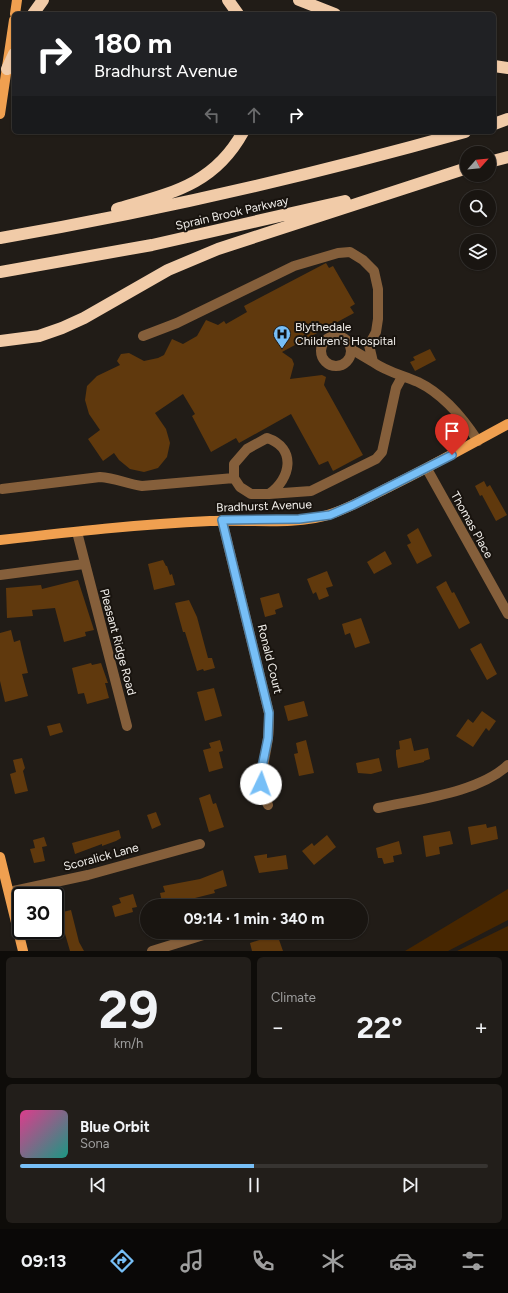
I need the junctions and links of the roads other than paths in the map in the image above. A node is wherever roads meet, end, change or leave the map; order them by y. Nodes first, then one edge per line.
1 (17, 0) edge
2 (43, 0) edge
3 (228, 0) edge
4 (299, 0) edge
5 (15, 12) edge
6 (34, 12) edge
7 (237, 12) edge
8 (330, 12) edge
9 (12, 34) edge
10 (12, 58) edge
11 (496, 66) edge
12 (508, 68) edge
13 (7, 69) junction
14 (0, 114) edge
15 (508, 119) edge
16 (496, 123) edge
17 (242, 134) edge
18 (458, 134) edge
19 (508, 157) edge
20 (496, 160) edge
21 (460, 170) edge
22 (460, 170) edge
23 (50, 229) junction
24 (0, 238) edge
25 (0, 272) edge
26 (143, 336) dead end
27 (0, 341) edge
28 (351, 350) dead end
29 (373, 362) junction
30 (402, 377) junction
31 (508, 424) edge
32 (478, 441) junction
33 (426, 469) junction
34 (234, 478) junction
35 (2, 489) dead end
36 (269, 494) junction
37 (222, 520) junction
38 (76, 532) junction
39 (0, 540) edge
40 (84, 564) junction
41 (0, 575) edge
42 (508, 614) edge
43 (127, 726) dead end
44 (508, 764) edge
45 (268, 805) dead end
46 (378, 808) dead end
47 (200, 844) dead end
48 (0, 857) edge
49 (9, 892) junction
50 (191, 939) edge
51 (24, 951) edge
52 (152, 951) edge

1 - 5 main road
2 - 6 highway
3 - 7 highway
4 - 8 highway
9 - 13 main road
10 - 13 highway
11 - 12 highway
13 - 14 main road
15 - 16 highway
17 - 23 highway
18 - 23 highway, Sprain Brook Parkway
19 - 20 highway
21 - 25 highway, Sprain Brook Parkway
22 - 27 highway
23 - 24 highway, Sprain Brook Parkway
26 - 29 street
28 - 29 street
29 - 30 street
30 - 32 street
30 - 36 street
31 - 32 main road, Bradhurst Avenue
32 - 33 main road, Bradhurst Avenue
33 - 37 main road, Bradhurst Avenue
33 - 42 street, Thomas Place
34 - 35 street
34 - 36 street
34 - 36 street
37 - 38 main road, Bradhurst Avenue
37 - 45 street, Ronald Court
38 - 39 main road, Bradhurst Avenue
38 - 40 street, Pleasant Ridge Road
40 - 41 street
40 - 43 street, Pleasant Ridge Road
44 - 46 street
47 - 49 street, Scoralick Lane
48 - 49 main road
49 - 51 main road
50 - 52 street

